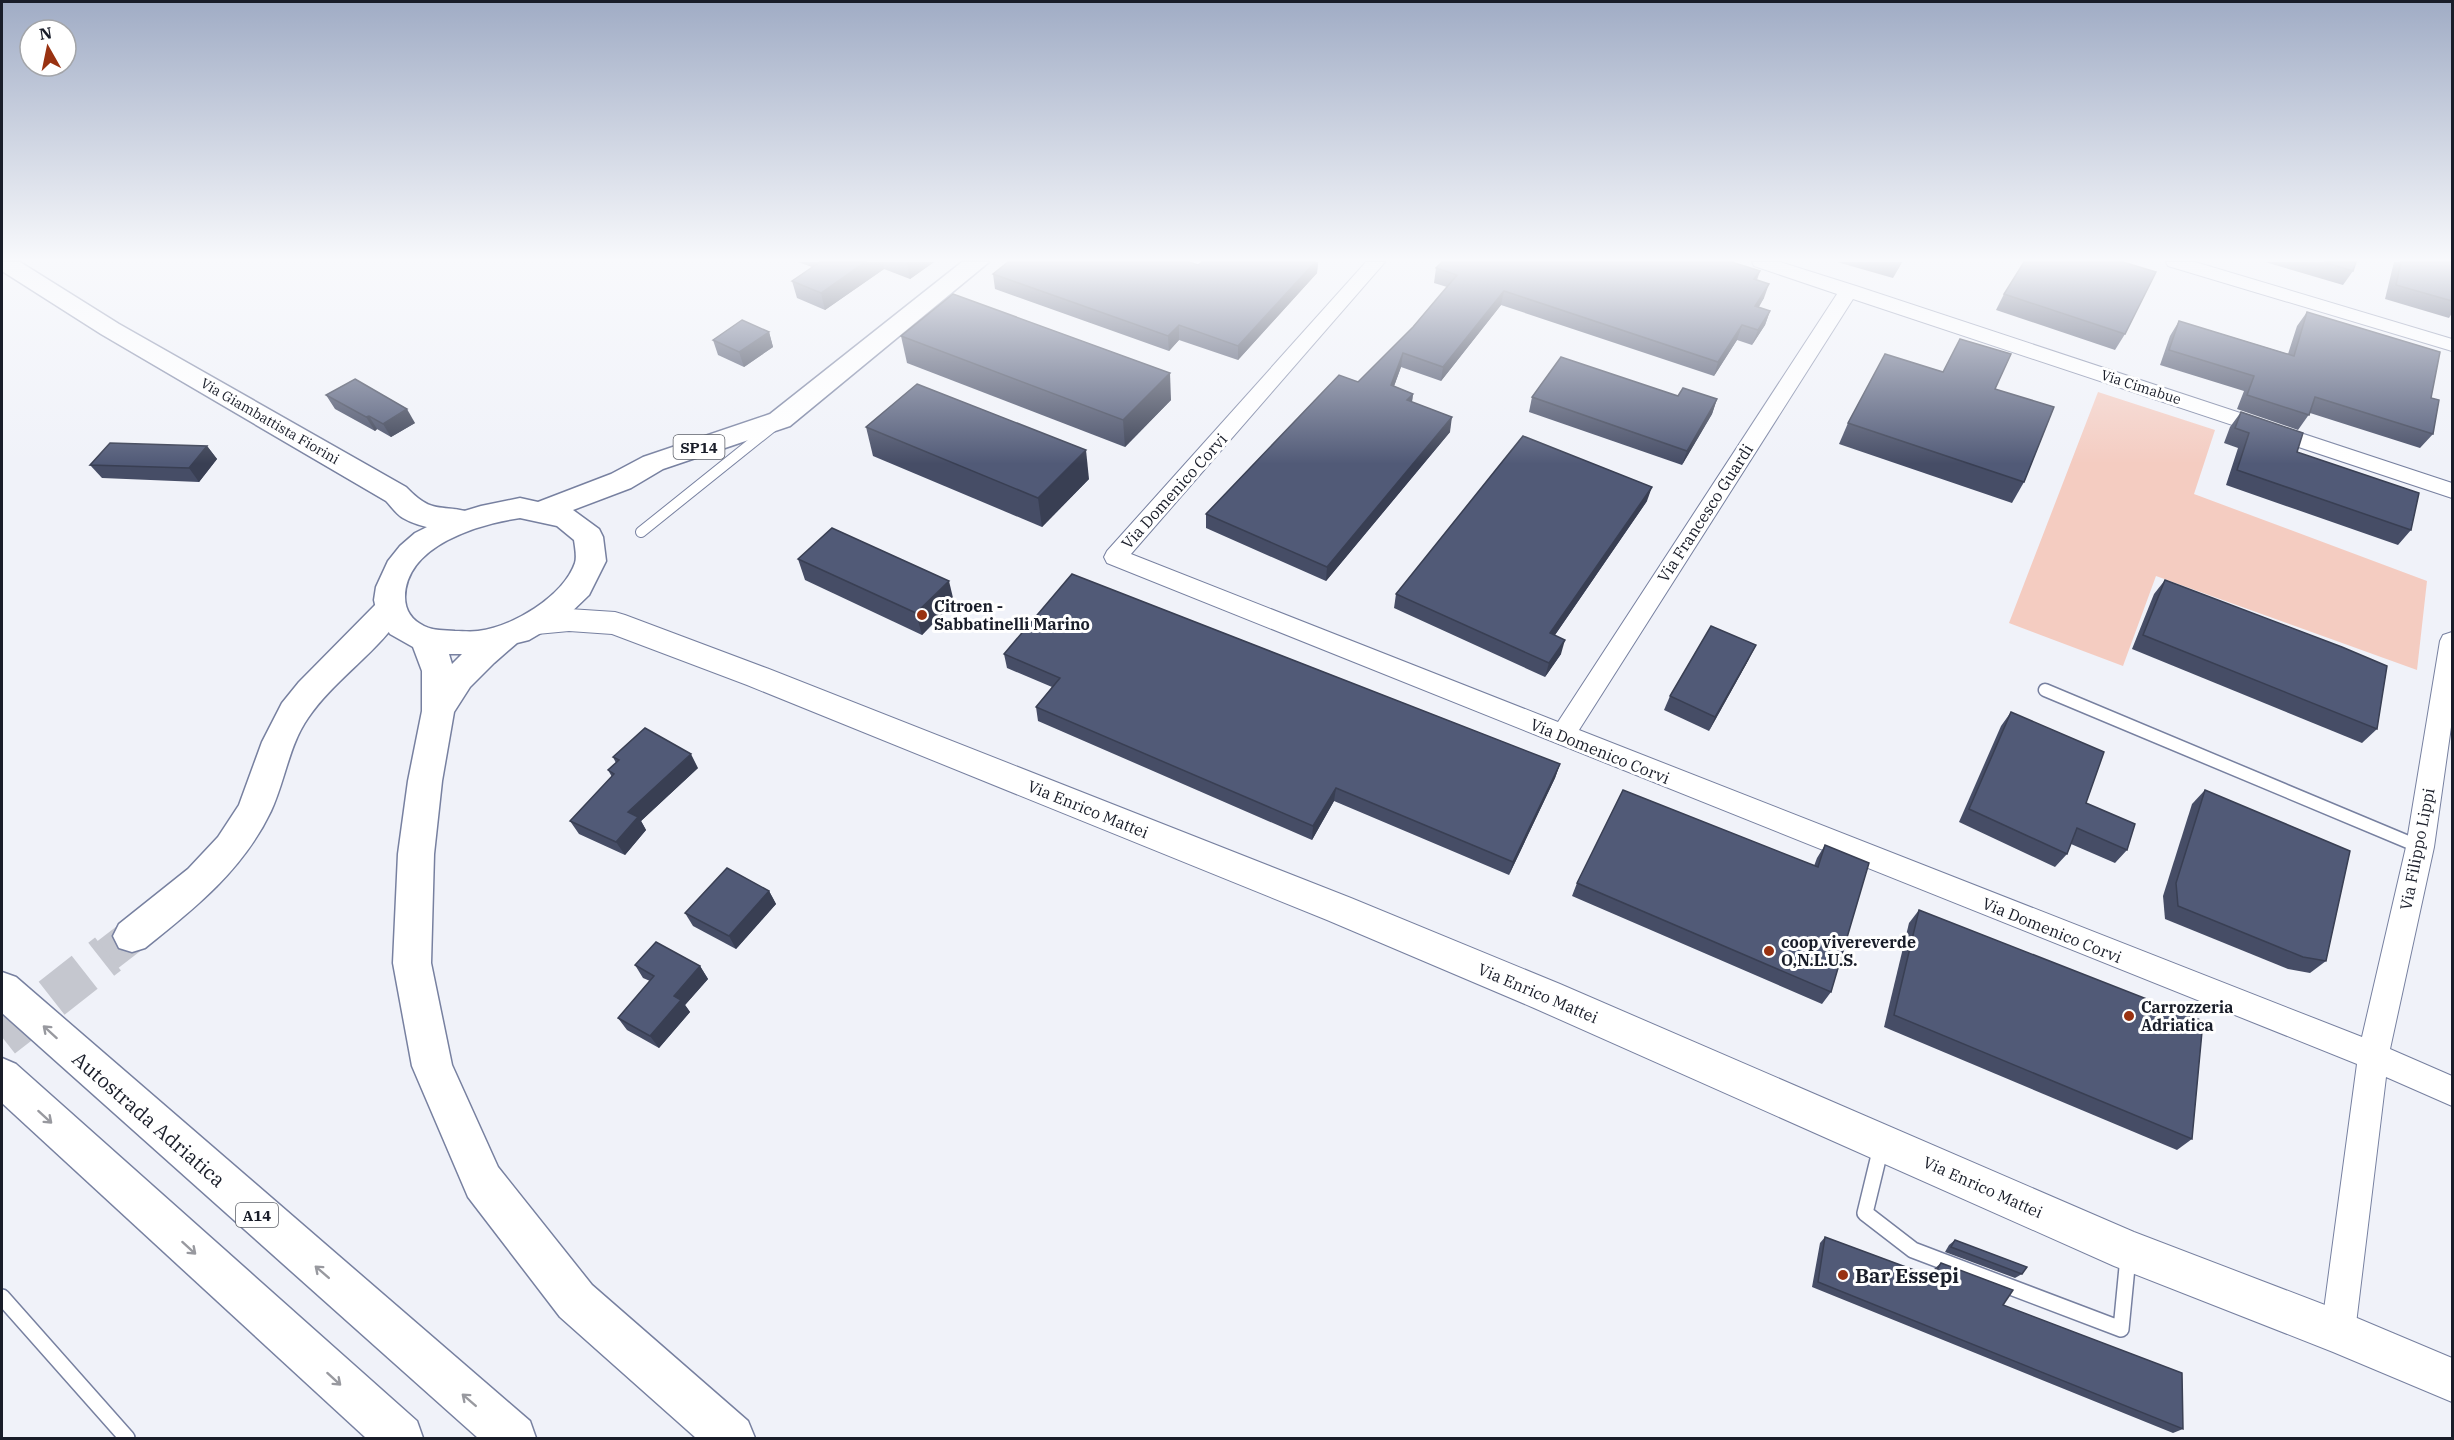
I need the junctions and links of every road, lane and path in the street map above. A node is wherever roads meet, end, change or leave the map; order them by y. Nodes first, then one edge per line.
1 (110, 329) edge
2 (893, 329) edge
3 (1317, 329) edge
4 (1824, 329) edge
5 (1967, 329) edge
6 (2399, 329) edge
7 (2452, 345) edge
8 (780, 420) junction
9 (621, 480) junction
10 (2452, 491) edge
11 (411, 510) junction
12 (545, 510) junction
13 (463, 520) junction
14 (585, 532) junction
15 (641, 532) dead end
16 (419, 546) junction
17 (582, 584) junction
18 (615, 622) junction
19 (537, 623) junction
20 (408, 627) junction
21 (506, 636) junction
22 (2452, 640) edge
23 (2045, 690) dead end
24 (438, 711) junction
25 (1562, 736) junction
26 (2420, 847) junction
27 (132, 936) tunnel mouth
28 (2, 989) edge
29 (2373, 1056) junction
30 (2, 1077) edge
31 (2452, 1091) edge
32 (1881, 1143) junction
33 (2129, 1251) junction
34 (2, 1297) edge
35 (2338, 1332) junction
36 (2452, 1380) edge
37 (127, 1438) edge
38 (400, 1438) edge
39 (513, 1438) edge
40 (731, 1438) edge

1 - 11 main road, Via Giambattista Fiorini
2 - 8 main road, SP14
3 - 25 street, Via Domenico Corvi
4 - 25 street, Via Francesco Guardi
5 - 10 street, Via Cimabue
6 - 7 street
8 - 9 main road, SP14
8 - 15 lane
9 - 12 main road, SP14
9 - 14 main road, SP14
11 - 13 main road, Via Giambattista Fiorini
11 - 16 main road
12 - 13 main road
12 - 14 main road
13 - 16 main road
14 - 17 main road
16 - 20 main road
17 - 18 street, Via Enrico Mattei
17 - 19 main road
18 - 19 street, Via Enrico Mattei
18 - 32 street, Via Enrico Mattei
19 - 21 main road
20 - 21 main road
20 - 24 main road
20 - 27 main road
21 - 24 main road
22 - 26 street, Via Filippo Lippi
23 - 26 lane
24 - 40 main road
25 - 29 street, Via Domenico Corvi
26 - 29 street, Via Filippo Lippi
39 -> 28 main road, Autostrada Adriatica / A14
29 - 31 street, Via Domenico Corvi
29 - 35 street, Via Filippo Lippi
30 -> 38 main road
32 - 33 street, Via Enrico Mattei
32 - 33 lane
33 - 35 street, Via Enrico Mattei
34 - 37 lane
35 - 36 street, Via Enrico Mattei

